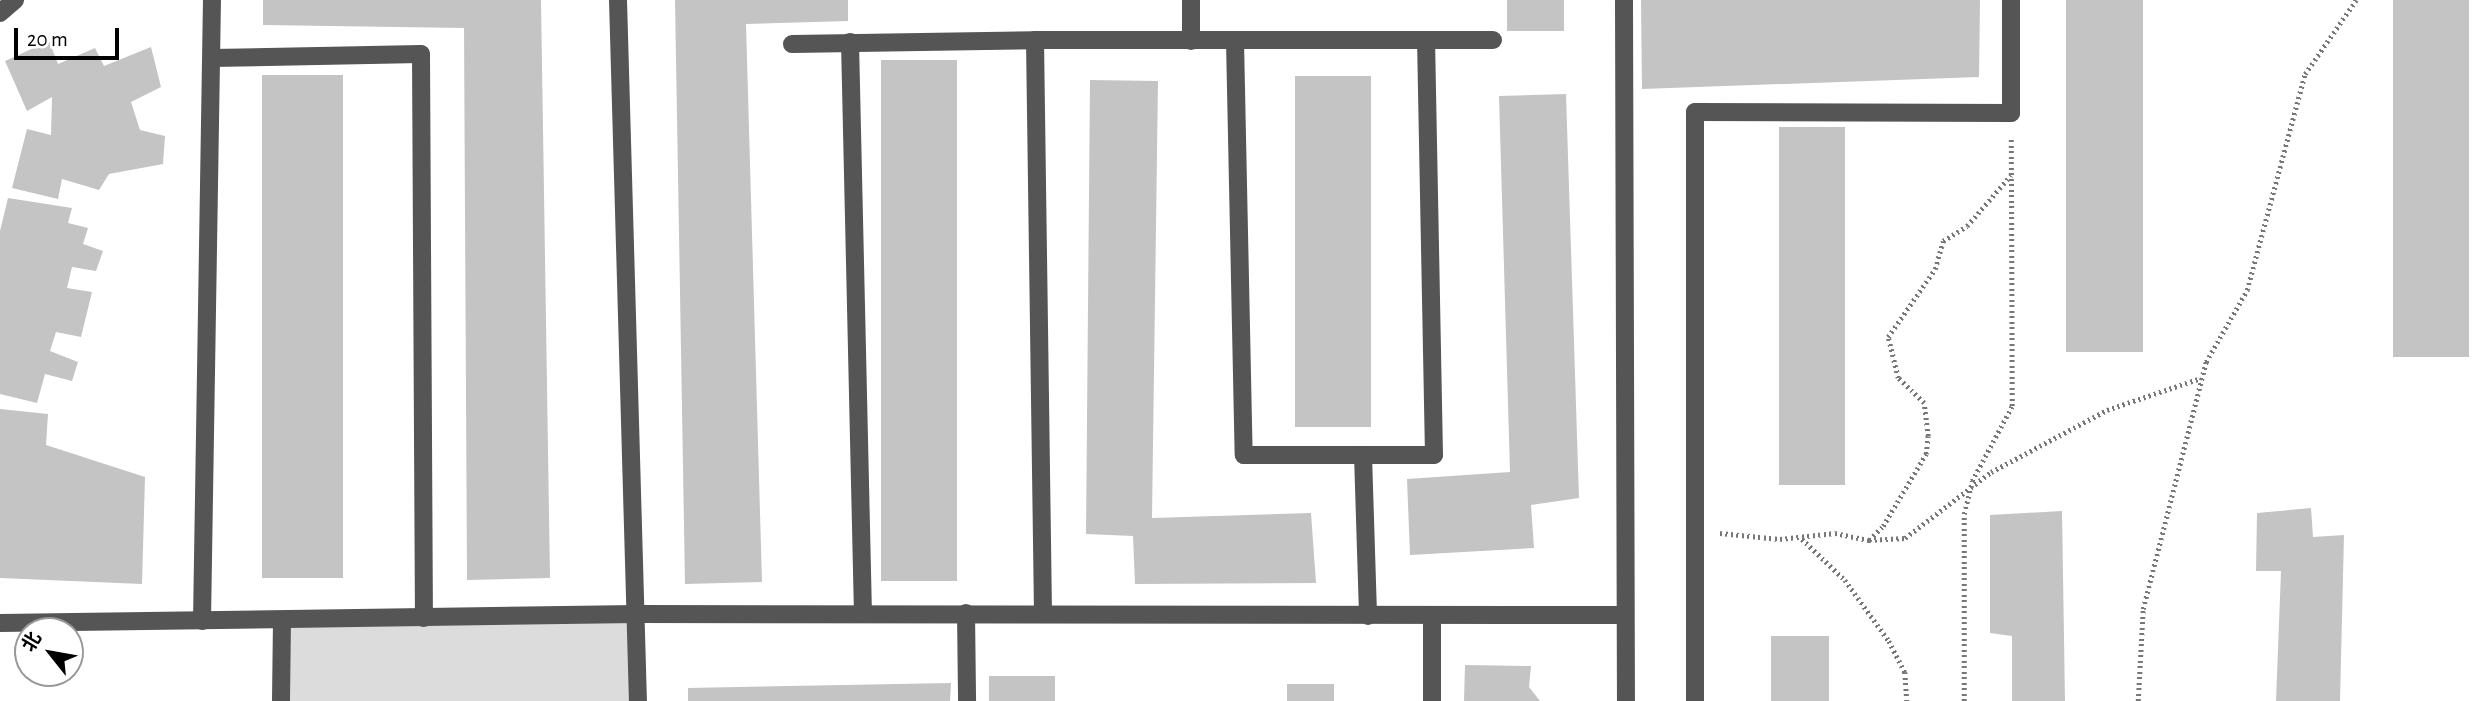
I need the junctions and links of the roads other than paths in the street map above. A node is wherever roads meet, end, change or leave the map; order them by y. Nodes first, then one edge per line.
1 (15, 0) edge
2 (212, 0) edge
3 (618, 0) edge
4 (1191, 0) edge
5 (1624, 0) edge
6 (2011, 0) edge
7 (0, 13) edge
8 (1035, 40) junction
9 (1191, 40) junction
10 (1426, 40) junction
11 (1493, 40) dead end
12 (1235, 41) junction
13 (850, 42) junction
14 (792, 44) dead end
15 (212, 58) junction
16 (1363, 455) junction
17 (863, 613) junction
18 (966, 613) junction
19 (636, 614) junction
20 (1043, 614) junction
21 (1624, 615) junction
22 (1368, 616) junction
23 (1432, 616) junction
24 (424, 618) junction
25 (282, 620) junction
26 (202, 621) junction
27 (0, 623) edge
28 (281, 701) edge
29 (638, 701) edge
30 (967, 701) edge
31 (1432, 701) edge
32 (1626, 701) edge
33 (1695, 701) edge

1 - 7 street
2 - 15 street
3 - 19 street
4 - 9 street
5 - 21 street
6 - 33 street
8 - 9 street
8 - 13 street
8 - 20 street
9 - 12 street
10 - 11 street
10 - 12 street
10 - 16 street
12 - 16 street
13 - 14 street
13 - 17 street
15 - 24 street
15 - 26 street
16 - 22 street
17 - 18 street
17 - 19 street
18 - 20 street
18 - 30 street
19 - 24 street
19 - 29 street
20 - 22 street
21 - 23 street
21 - 32 street
22 - 23 street
23 - 31 street
24 - 25 street
25 - 26 street
25 - 28 street
26 - 27 street

